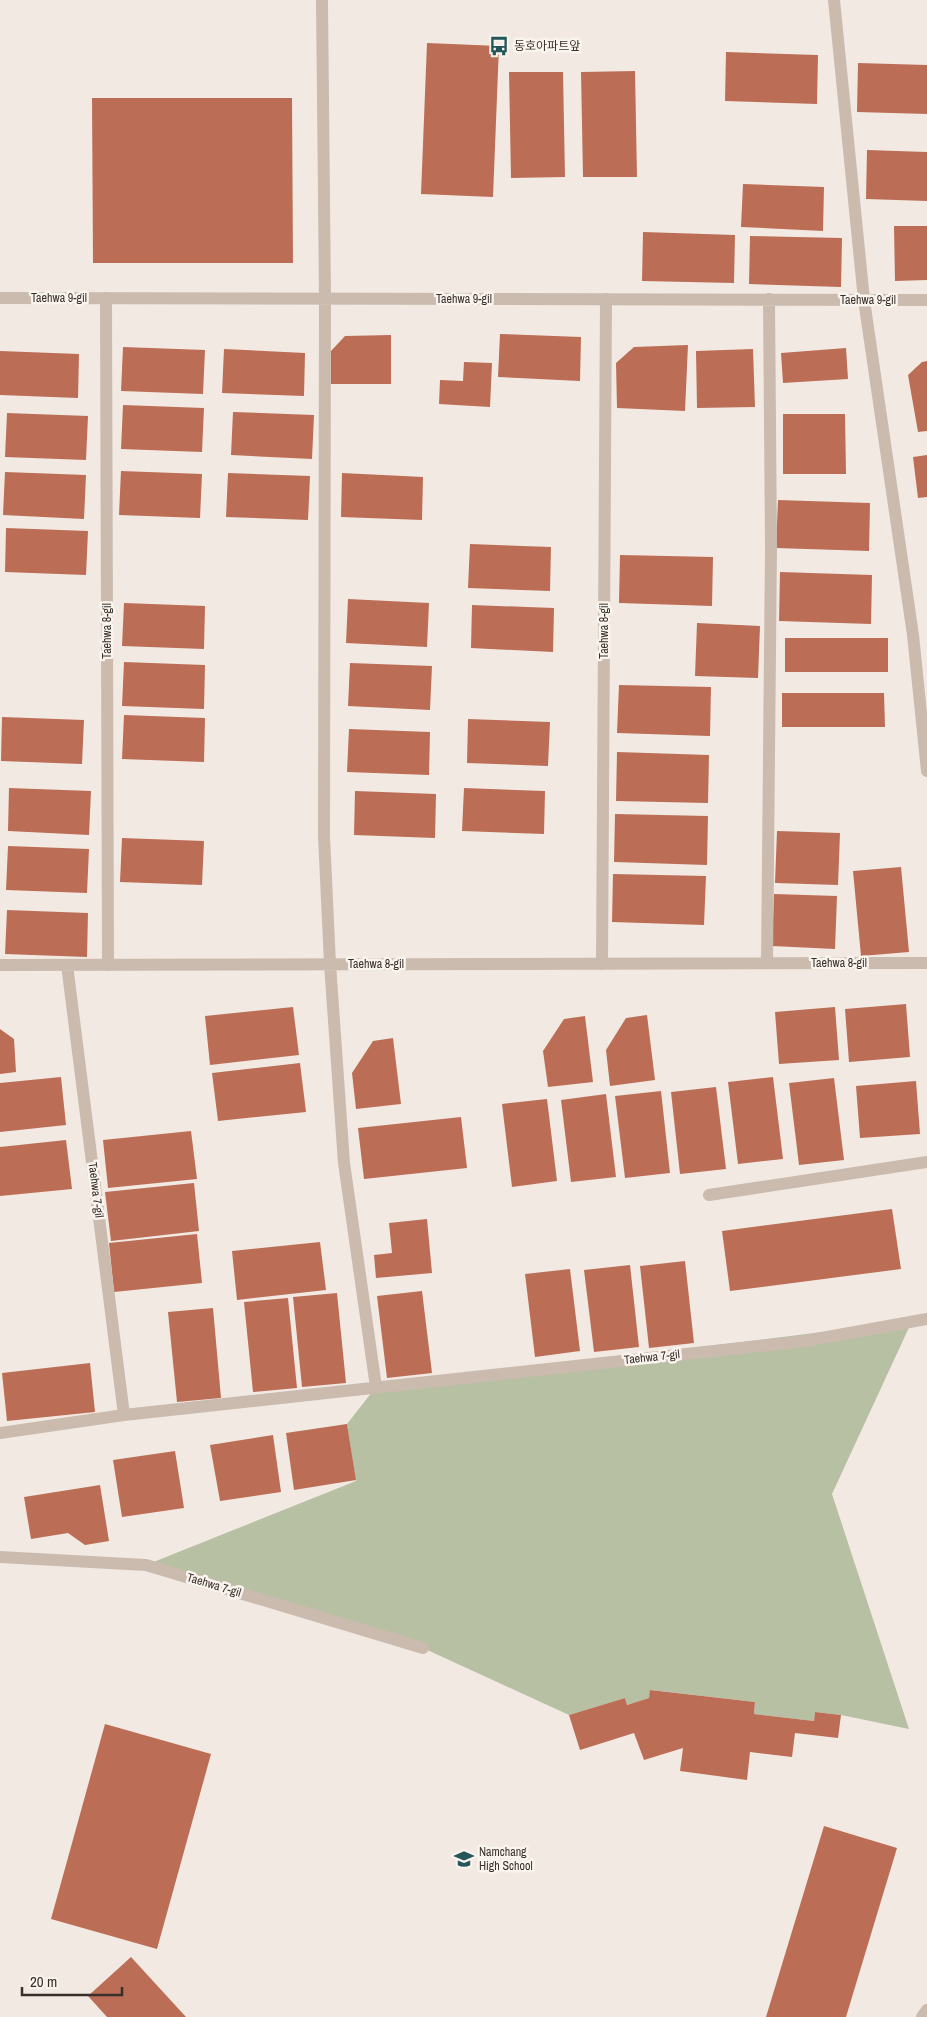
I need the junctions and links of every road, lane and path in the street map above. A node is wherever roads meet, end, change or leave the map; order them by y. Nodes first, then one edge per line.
1 (322, 0) edge
2 (834, 0) edge
3 (0, 298) edge
4 (106, 298) junction
5 (325, 298) junction
6 (606, 299) junction
7 (769, 300) junction
8 (864, 300) junction
9 (927, 300) edge
10 (927, 771) edge
11 (767, 963) junction
12 (927, 963) edge
13 (330, 964) junction
14 (602, 964) junction
15 (0, 965) edge
16 (68, 965) junction
17 (108, 965) junction
18 (927, 1162) edge
19 (709, 1195) dead end
20 (927, 1319) edge
21 (376, 1387) junction
22 (124, 1415) junction
23 (0, 1433) edge
24 (0, 1557) edge
25 (423, 1648) dead end
26 (927, 2010) edge
27 (922, 2017) edge

1 - 5 street, Taehwa 8-gil
2 - 8 street
3 - 4 street, Taehwa 9-gil
4 - 5 street, Taehwa 9-gil
4 - 17 street, Taehwa 8-gil
5 - 6 street, Taehwa 9-gil
5 - 13 street, Taehwa 8-gil
6 - 7 street, Taehwa 9-gil
6 - 14 street, Taehwa 8-gil
7 - 8 street, Taehwa 9-gil
7 - 11 street
8 - 9 street, Taehwa 9-gil
8 - 10 street
11 - 12 street, Taehwa 8-gil
11 - 14 street, Taehwa 8-gil
13 - 14 street, Taehwa 8-gil
13 - 17 street, Taehwa 8-gil
13 - 21 street
15 - 16 street, Taehwa 8-gil
16 - 17 street, Taehwa 8-gil
16 - 22 street, Taehwa 7-gil
18 - 19 street
20 - 21 street, Taehwa 7-gil
21 - 22 street, Taehwa 7-gil
22 - 23 street, Taehwa 7-gil
24 - 25 street, Taehwa 7-gil
26 - 27 street

